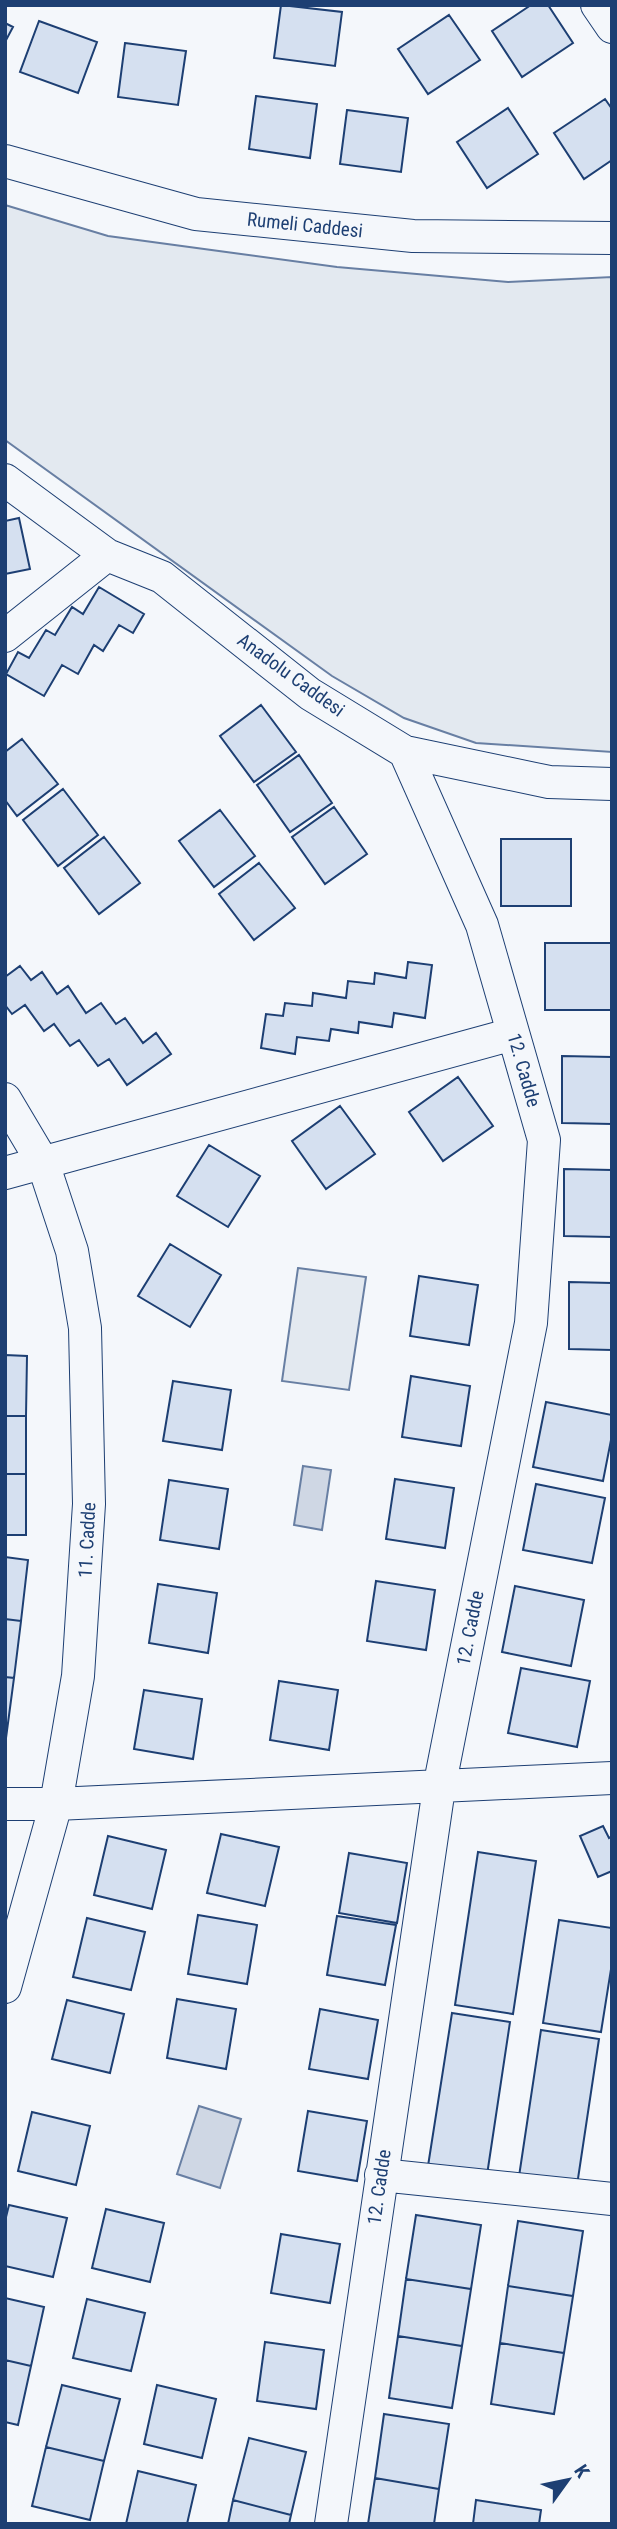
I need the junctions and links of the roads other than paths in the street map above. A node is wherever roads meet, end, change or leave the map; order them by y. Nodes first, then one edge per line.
1 (597, 5) edge
2 (612, 27) edge
3 (5, 161) edge
4 (612, 238) edge
5 (5, 480) edge
6 (107, 555) junction
7 (5, 636) edge
8 (405, 752) junction
9 (612, 784) edge
10 (513, 1034) junction
11 (5, 1099) edge
12 (43, 1163) junction
13 (5, 1173) edge
14 (612, 1778) edge
15 (439, 1788) junction
16 (5, 1804) edge
17 (57, 1804) junction
18 (5, 1987) edge
19 (381, 2175) junction
20 (612, 2199) edge
21 (331, 2524) edge

1 - 2 street
3 - 4 street, Rumeli Caddesi
5 - 6 street, Anadolu Caddesi
6 - 7 street
6 - 8 street, Anadolu Caddesi
8 - 9 street, Anadolu Caddesi
8 - 10 street, 12. Cadde
10 - 12 street
10 - 15 street, 12. Cadde
11 - 12 street, 11. Cadde
12 - 13 street
12 - 17 street, 11. Cadde
14 - 15 street
15 - 17 street
15 - 19 street, 12. Cadde
16 - 17 street
17 - 18 street, 11. Cadde
19 - 20 street
19 - 21 street, 12. Cadde

